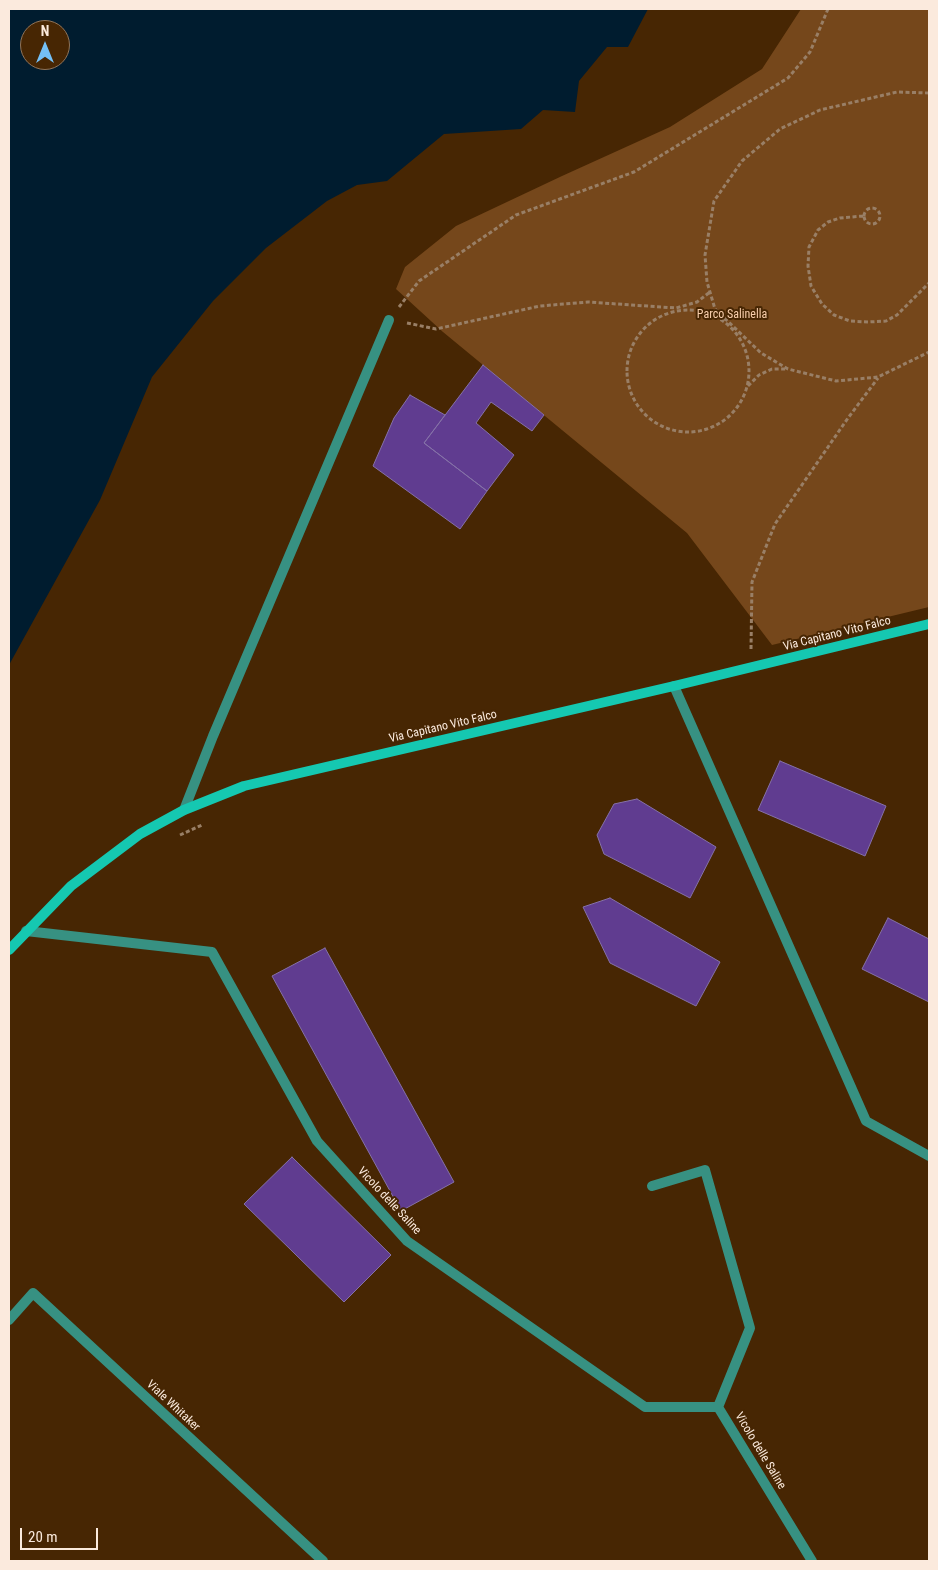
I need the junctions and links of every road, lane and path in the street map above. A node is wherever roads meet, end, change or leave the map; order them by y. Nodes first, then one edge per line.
1 (828, 9) edge
2 (929, 93) edge
3 (863, 216) junction
4 (929, 283) edge
5 (710, 292) junction
6 (676, 308) junction
7 (389, 320) junction
8 (735, 330) junction
9 (929, 352) edge
10 (788, 369) junction
11 (878, 377) junction
12 (748, 386) junction
13 (929, 624) edge
14 (752, 667) junction
15 (674, 686) junction
16 (184, 810) junction
17 (204, 824) dead end
18 (179, 836) dead end
19 (26, 931) junction
20 (9, 950) edge
21 (929, 1156) edge
22 (652, 1186) dead end
23 (9, 1320) edge
24 (718, 1406) junction
25 (320, 1560) edge
26 (812, 1561) edge

1 - 7 path
2 - 5 path
3 - 3 path
3 - 4 path
5 - 6 path
5 - 8 path
6 - 7 path
6 - 8 path
6 - 12 path
7 - 16 street
8 - 10 path
8 - 12 path
9 - 11 path
10 - 11 path
10 - 12 path
11 - 14 path
13 - 14 street, Via Capitano Vito Falco
14 - 15 street, Via Capitano Vito Falco
15 - 16 street, Via Capitano Vito Falco
15 - 21 street
16 - 19 street, Via Capitano Vito Falco
17 - 18 path
19 - 20 street, Via Capitano Vito Falco
19 - 24 street, Vicolo delle Saline
22 - 24 street
23 - 25 street, Viale Whitaker
24 - 26 street, Vicolo delle Saline

